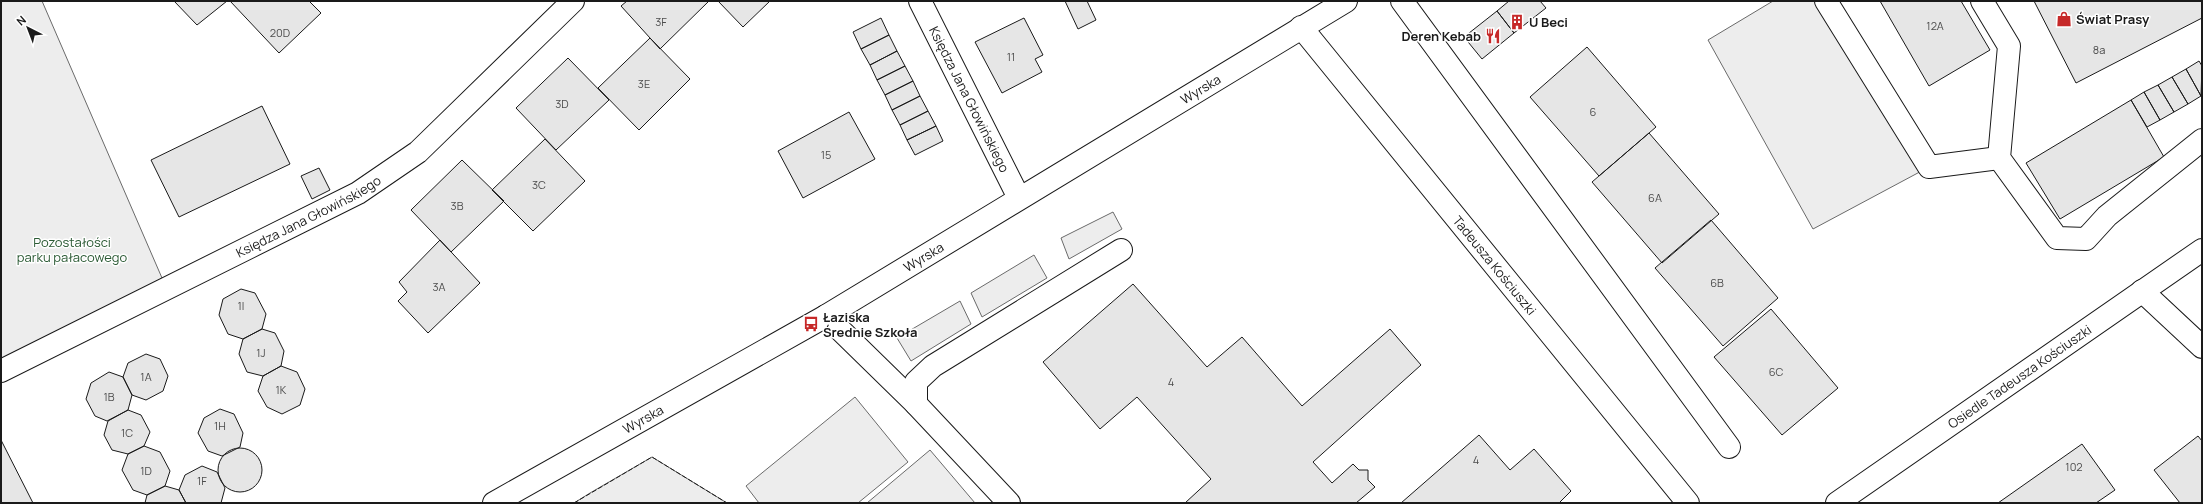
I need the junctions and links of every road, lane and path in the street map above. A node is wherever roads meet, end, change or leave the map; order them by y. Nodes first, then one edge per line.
1 (574, 1) edge
2 (920, 1) edge
3 (1346, 1) edge
4 (1402, 1) edge
5 (1826, 1) edge
6 (1982, 1) edge
7 (1302, 27) junction
8 (2202, 140) edge
9 (1999, 158) junction
10 (1019, 198) junction
11 (1121, 250) dead end
12 (2202, 250) edge
13 (2142, 291) junction
14 (826, 316) junction
15 (2202, 347) edge
16 (1, 371) edge
17 (916, 404) junction
18 (1729, 447) dead end
19 (494, 503) edge
20 (1009, 503) edge
21 (1688, 503) edge
22 (1837, 503) edge

1 - 16 street, Księdza Jana Głowińskiego
2 - 10 street, Księdza Jana Głowińskiego
3 - 7 street, Wyrska
4 - 18 street
5 - 9 street
6 - 9 street
7 - 10 street, Wyrska
7 - 21 street, Tadeusza Kościuszki
8 - 9 street
10 - 14 street, Wyrska
11 - 17 street
12 - 13 street, Osiedle Tadeusza Kościuszki
13 - 15 street
13 - 22 street, Osiedle Tadeusza Kościuszki
14 - 17 street
14 - 19 street, Wyrska
17 - 20 street

